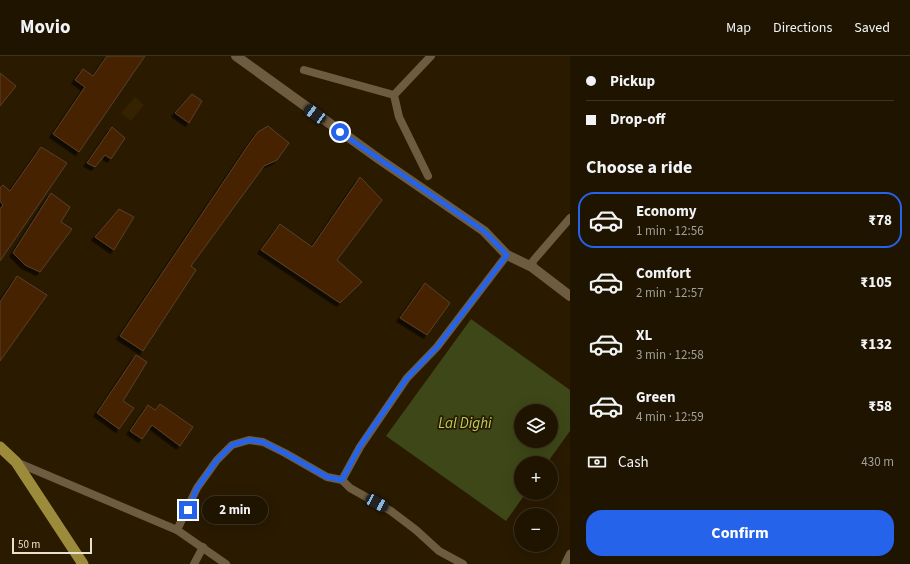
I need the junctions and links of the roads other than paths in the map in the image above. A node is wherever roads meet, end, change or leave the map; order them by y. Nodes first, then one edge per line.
1 (236, 56) edge
2 (431, 56) edge
3 (304, 70) dead end
4 (394, 95) junction
5 (428, 176) dead end
6 (570, 218) edge
7 (507, 255) junction
8 (532, 267) junction
9 (570, 296) edge
10 (0, 447) edge
11 (16, 462) junction
12 (342, 480) junction
13 (178, 530) junction
14 (203, 547) junction
15 (570, 554) edge
16 (83, 564) edge
17 (194, 564) edge
18 (226, 564) edge
19 (463, 564) edge
20 (565, 564) edge

1 - 7 street
2 - 4 street
3 - 4 street
4 - 5 street
6 - 8 street
7 - 8 street
7 - 12 street
8 - 9 street
10 - 11 main road
11 - 13 street
11 - 16 main road
12 - 13 street
12 - 19 street
13 - 14 street
14 - 17 street
14 - 18 street
15 - 20 street

